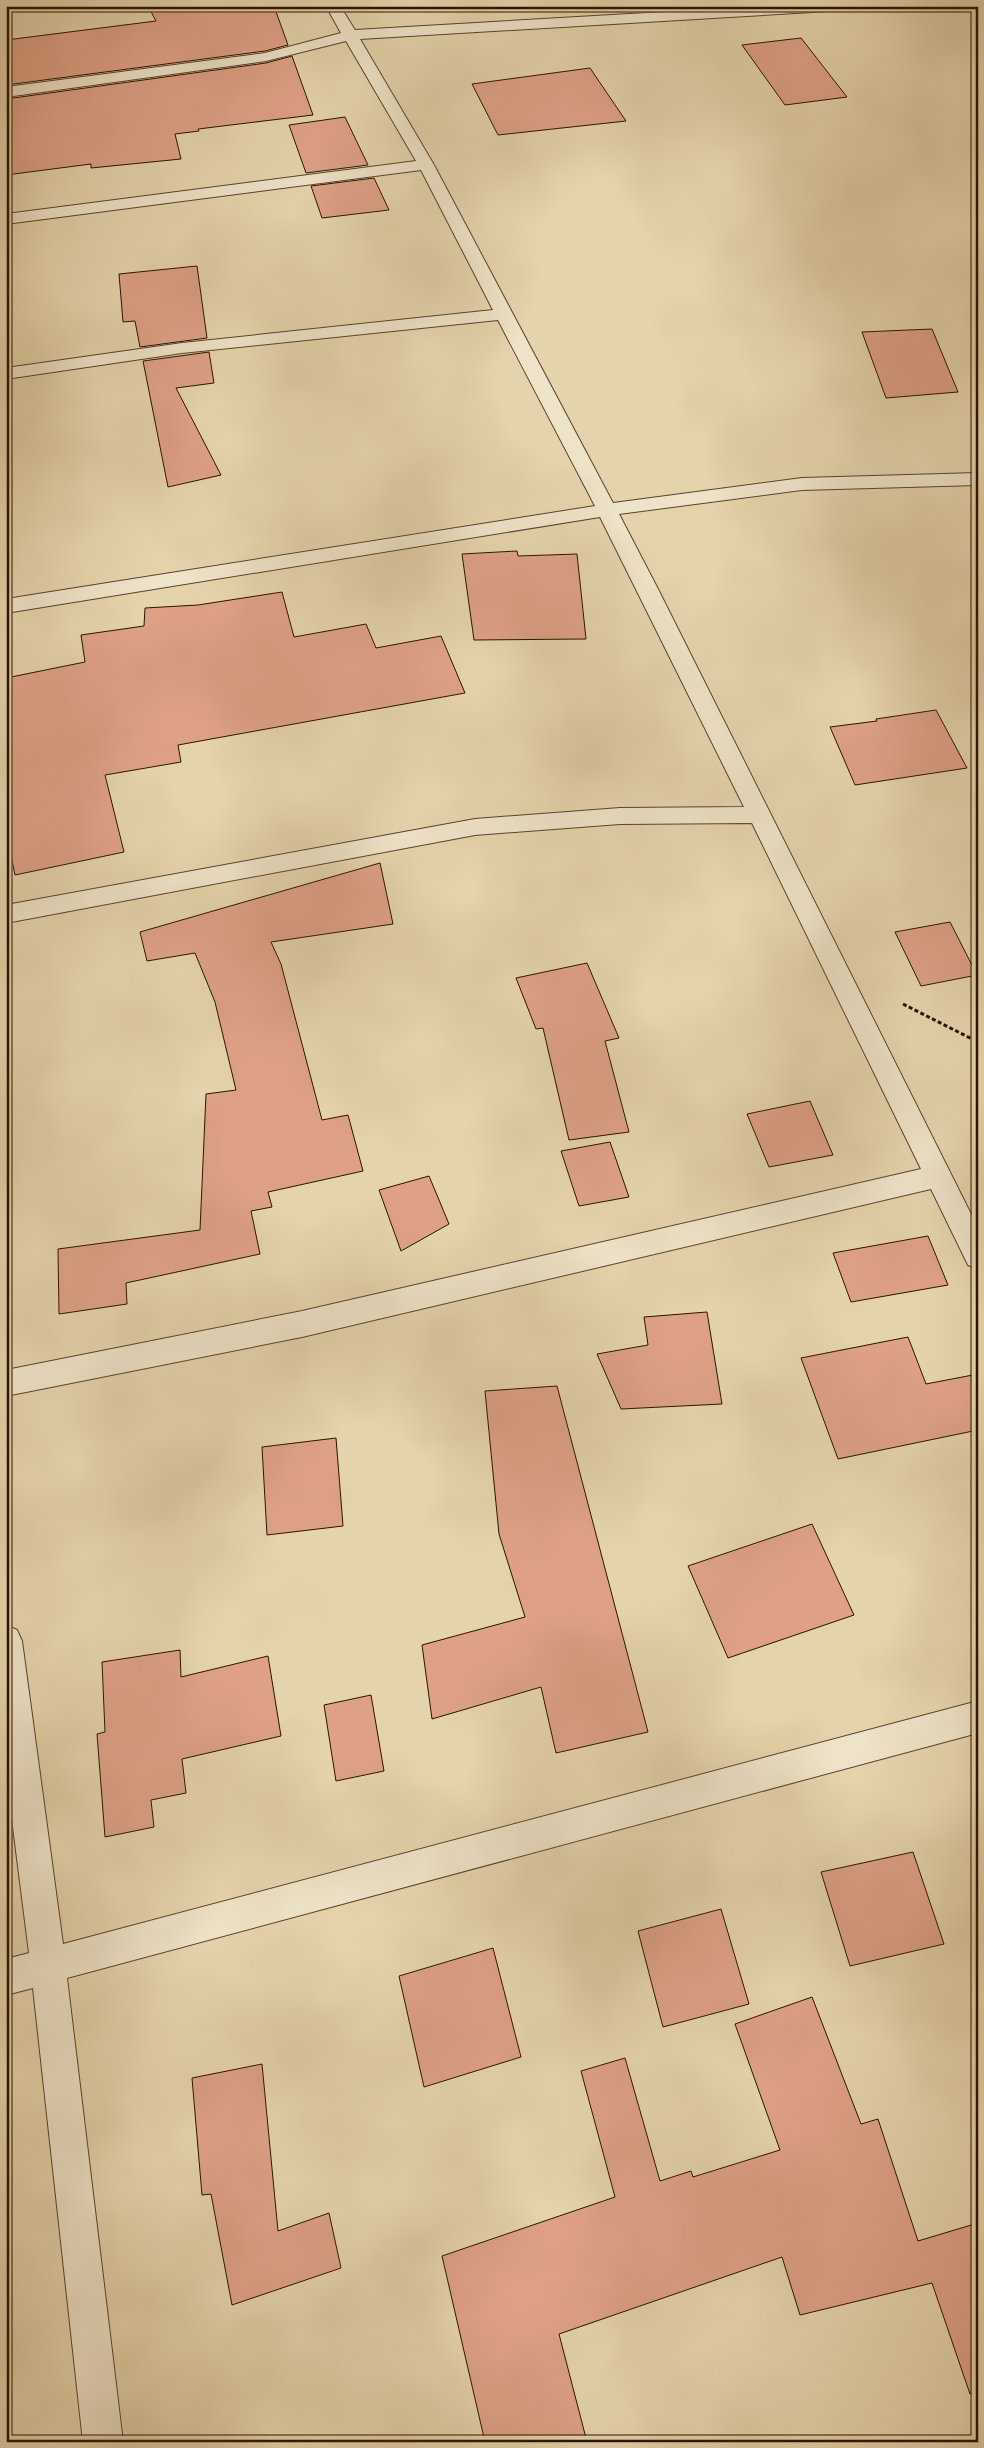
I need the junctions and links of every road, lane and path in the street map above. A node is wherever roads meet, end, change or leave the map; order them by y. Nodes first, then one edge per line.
1 (333, 6) edge
2 (846, 6) edge
3 (350, 35) junction
4 (6, 92) edge
5 (426, 164) junction
6 (6, 219) edge
7 (504, 314) junction
8 (6, 374) edge
9 (978, 479) edge
10 (606, 510) junction
11 (6, 606) edge
12 (758, 815) junction
13 (6, 914) edge
14 (902, 1004) dead end
15 (978, 1042) edge
16 (938, 1176) junction
17 (978, 1257) edge
18 (6, 1383) edge
19 (6, 1641) edge
20 (978, 1717) edge
21 (48, 1966) junction
22 (6, 1977) edge
23 (103, 2442) edge

1 - 3 street
2 - 3 street
3 - 4 street
3 - 5 street
5 - 6 street
5 - 7 street
7 - 8 street
7 - 10 street
9 - 10 street
10 - 11 street
10 - 12 street
12 - 13 street
12 - 16 street
14 - 15 path
16 - 17 street
16 - 18 street
19 - 21 street
20 - 21 street
21 - 22 street
21 - 23 street

